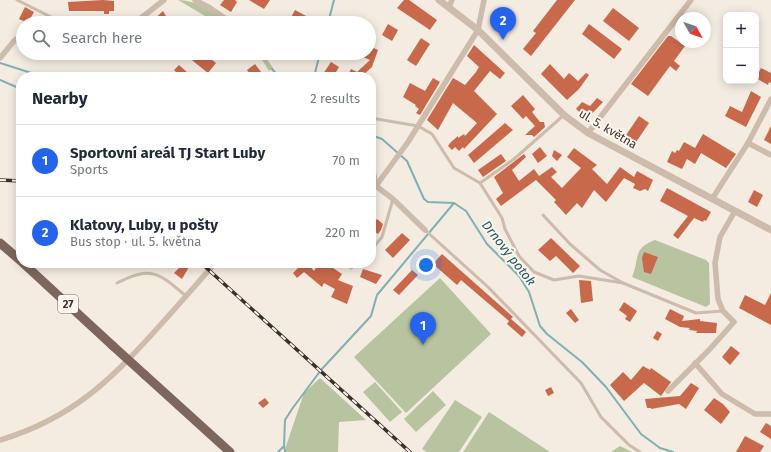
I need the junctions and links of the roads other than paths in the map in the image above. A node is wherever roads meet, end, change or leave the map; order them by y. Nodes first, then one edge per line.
1 (18, 0) edge
2 (164, 0) edge
3 (195, 0) edge
4 (439, 0) edge
5 (484, 0) edge
6 (690, 0) edge
7 (450, 3) edge
8 (49, 16) edge
9 (144, 16) edge
10 (222, 16) edge
11 (478, 30) junction
12 (16, 39) edge
13 (0, 58) edge
14 (771, 99) edge
15 (564, 115) junction
16 (376, 119) edge
17 (418, 126) junction
18 (588, 133) junction
19 (748, 143) junction
20 (771, 155) edge
21 (480, 183) junction
22 (376, 184) edge
23 (376, 187) edge
24 (393, 198) junction
25 (712, 199) junction
26 (735, 211) junction
27 (543, 215) dead end
28 (425, 230) joint
29 (771, 230) edge
30 (0, 243) edge
31 (376, 244) edge
32 (16, 257) edge
33 (28, 268) edge
34 (211, 268) edge
35 (117, 283) dead end
36 (623, 283) junction
37 (186, 296) junction
38 (723, 311) junction
39 (695, 363) junction
40 (668, 391) dead end
41 (771, 414) edge
42 (0, 440) edge
43 (230, 452) edge
44 (640, 452) edge

1 - 8 lane
2 - 9 street
3 - 10 street
4 - 7 street, ul. 5. května
5 - 11 street
6 - 18 street
7 - 11 street, ul. 5. května
11 - 15 street, ul. 5. května
11 - 17 street
12 - 13 street
14 - 19 street
15 - 18 street, ul. 5. května
15 - 21 lane
16 - 17 lane
17 - 21 lane
17 - 22 street
18 - 25 street, ul. 5. května
19 - 20 street
19 - 25 street
21 - 36 lane
23 - 24 street
24 - 28 street
24 - 31 lane
25 - 26 street, ul. 5. května
26 - 29 street, ul. 5. května
26 - 38 street
27 - 36 lane
28 - 44 lane
30 - 32 main road, 27
33 - 43 main road, 27, bridge
34 - 37 street
35 - 37 lane
36 - 38 lane
37 - 42 street
38 - 39 street
39 - 40 street
39 - 41 street

